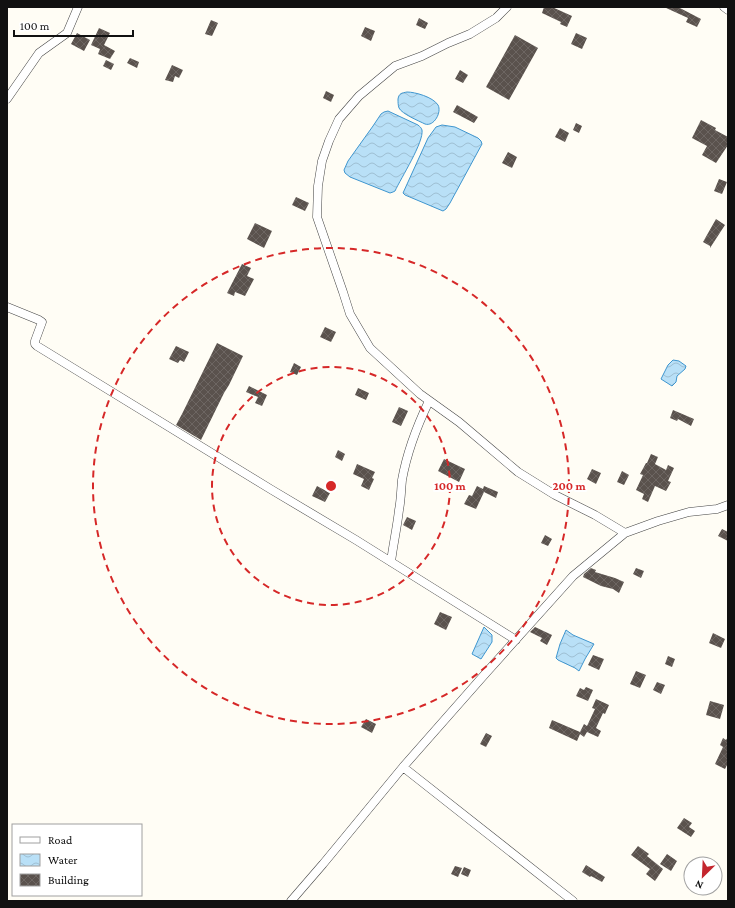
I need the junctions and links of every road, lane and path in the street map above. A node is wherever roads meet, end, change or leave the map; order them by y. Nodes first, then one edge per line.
1 (78, 7) edge
2 (506, 7) edge
3 (724, 7) edge
4 (728, 10) edge
5 (7, 99) edge
6 (7, 307) edge
7 (429, 401) junction
8 (728, 505) edge
9 (625, 533) junction
10 (391, 562) junction
11 (516, 640) junction
12 (403, 767) junction
13 (291, 901) edge
14 (573, 901) edge

1 - 5 street
2 - 7 street
3 - 4 street
6 - 10 street
7 - 9 street
7 - 10 street
8 - 9 street
9 - 11 street
10 - 11 street
11 - 12 street
12 - 13 street
12 - 14 street

